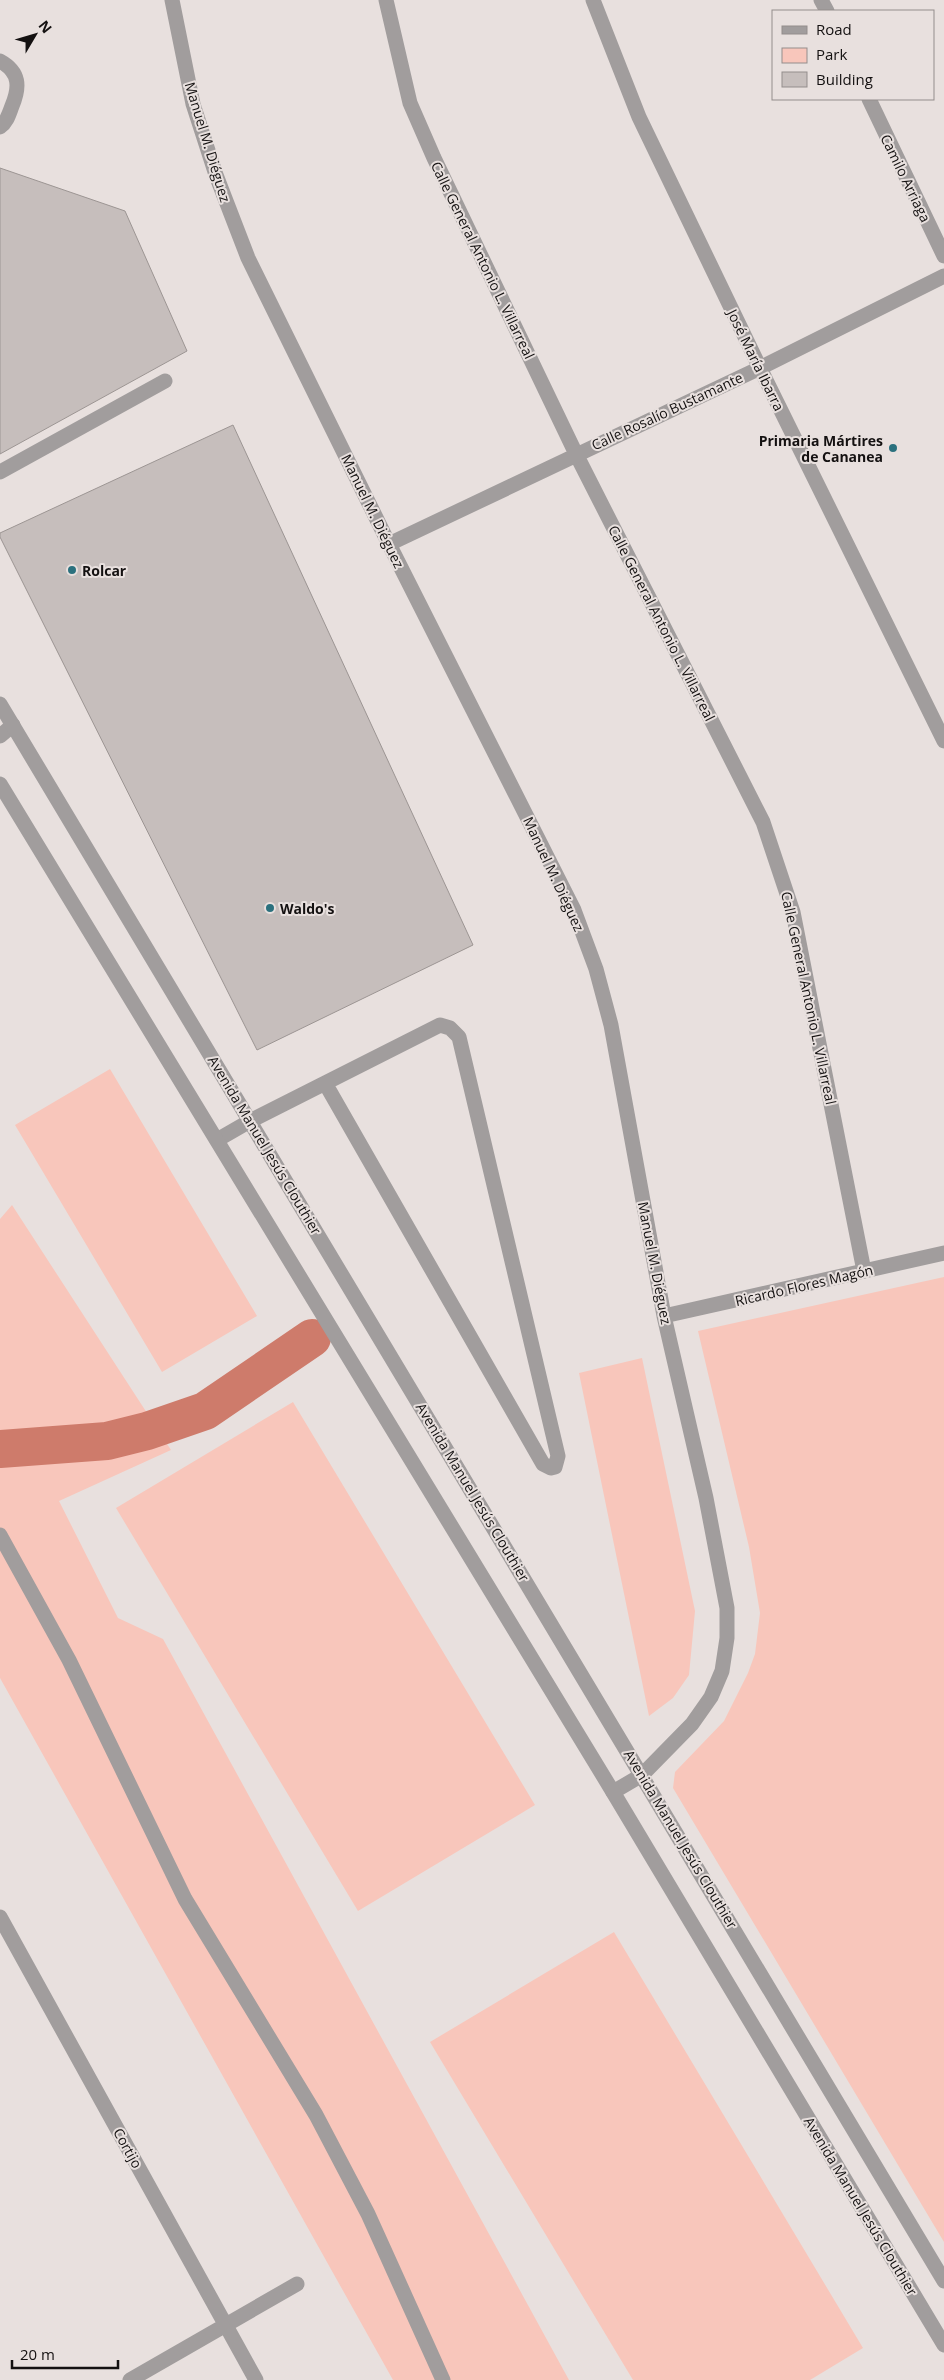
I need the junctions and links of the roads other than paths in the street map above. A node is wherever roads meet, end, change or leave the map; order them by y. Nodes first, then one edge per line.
1 (172, 0) edge
2 (386, 0) edge
3 (593, 0) edge
4 (0, 61) edge
5 (869, 100) edge
6 (0, 128) edge
7 (944, 256) edge
8 (944, 276) edge
9 (760, 368) junction
10 (165, 381) dead end
11 (576, 454) junction
12 (0, 472) edge
13 (389, 544) junction
14 (0, 704) edge
15 (13, 725) junction
16 (0, 736) edge
17 (944, 741) edge
18 (0, 784) edge
19 (325, 1083) junction
20 (250, 1121) junction
21 (217, 1140) junction
22 (944, 1253) edge
23 (864, 1271) junction
24 (664, 1316) junction
25 (0, 1535) edge
26 (642, 1775) junction
27 (612, 1792) junction
28 (0, 1917) edge
29 (944, 2281) edge
30 (297, 2284) dead end
31 (226, 2326) junction
32 (944, 2345) edge
33 (130, 2380) edge
34 (256, 2380) edge
35 (443, 2380) edge

1 - 13 street, Manuel M. Diéguez
2 - 11 street, Calle General Antonio L. Villarreal
3 - 9 street, José María Ibarra
4 - 6 street
5 - 7 street, Camilo Arriaga
8 - 9 street, Calle Rosalío Bustamante
9 - 11 street, Calle Rosalío Bustamante
9 - 17 street, José María Ibarra
10 - 12 street
11 - 13 street, Calle Rosalío Bustamante
11 - 23 street, Calle General Antonio L. Villarreal
13 - 24 street, Manuel M. Diéguez
14 - 15 street, Avenida Manuel Jesús Clouthier
15 - 16 street
15 - 20 street, Avenida Manuel Jesús Clouthier
18 - 21 street, Avenida Manuel Jesús Clouthier
19 - 19 street
19 - 20 street
20 - 21 street
20 - 26 street, Avenida Manuel Jesús Clouthier
21 - 27 street, Avenida Manuel Jesús Clouthier
22 - 23 street, Ricardo Flores Magón
23 - 24 street, Ricardo Flores Magón
24 - 26 street, Manuel M. Diéguez
25 - 35 street
26 - 27 street, Manuel M. Diéguez
26 - 29 street, Avenida Manuel Jesús Clouthier
27 - 32 street, Avenida Manuel Jesús Clouthier
28 - 31 street, Cortijo
30 - 31 street
31 - 33 street
31 - 34 street, Cortijo

